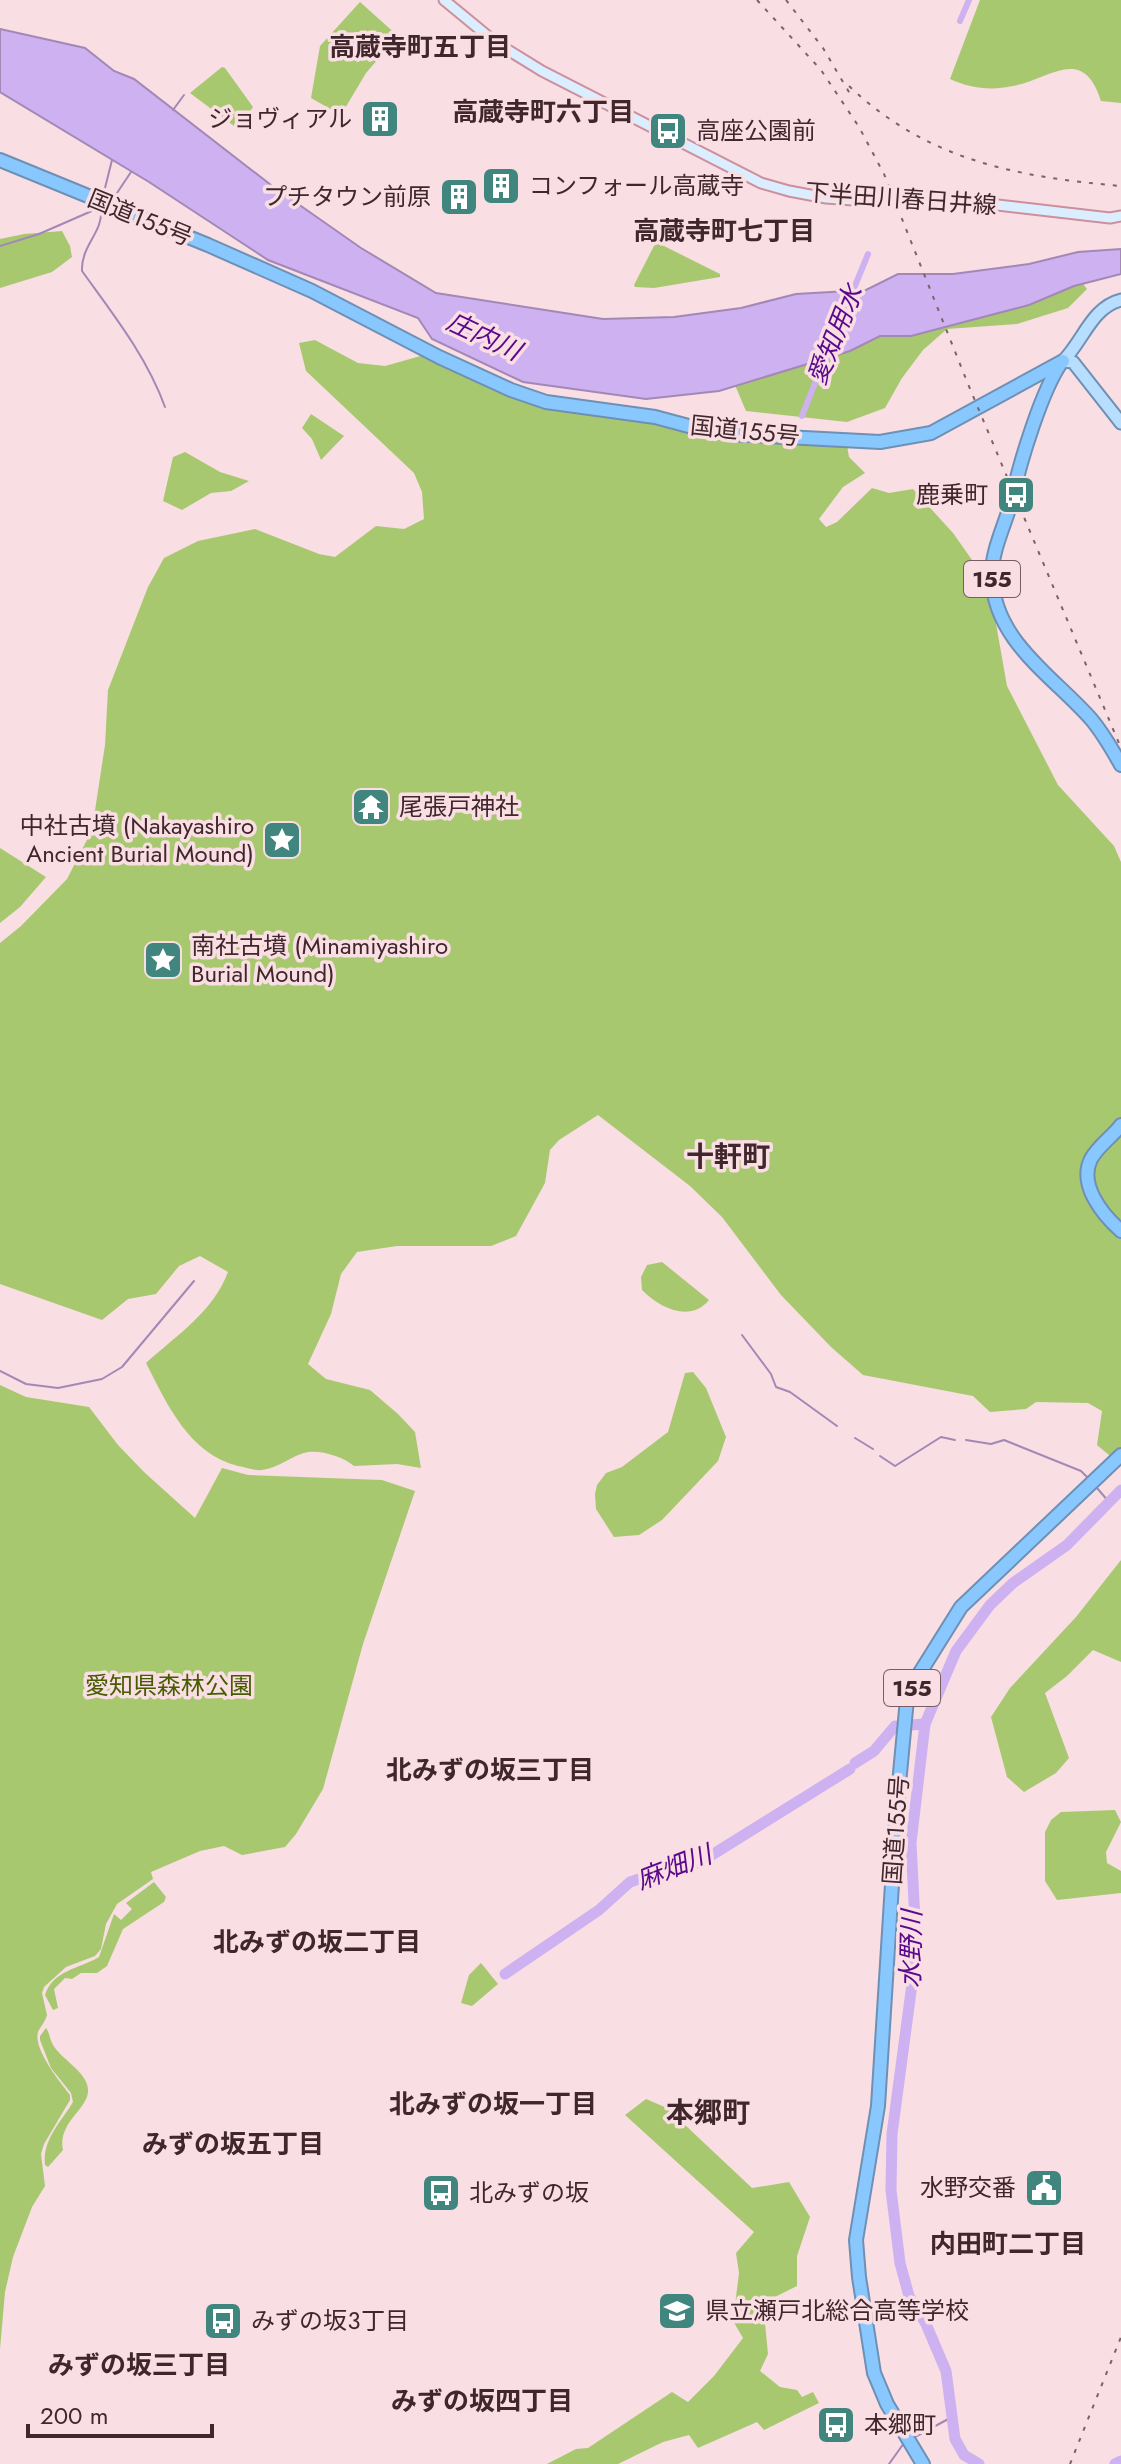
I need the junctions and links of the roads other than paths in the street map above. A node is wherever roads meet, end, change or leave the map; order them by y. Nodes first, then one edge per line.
1 (444, 0) edge
2 (0, 160) edge
3 (1121, 216) edge
4 (1121, 300) edge
5 (1063, 361) junction
6 (1121, 423) edge
7 (1121, 765) edge
8 (1121, 1125) edge
9 (1121, 1231) edge
10 (1121, 1455) edge
11 (923, 2464) edge

1 - 3 main road, 下半田川春日井線
2 - 5 highway, 国道155号
4 - 5 main road
5 - 6 main road
5 - 7 highway, 155
8 - 9 highway
10 - 11 highway, 国道155号 / 155

